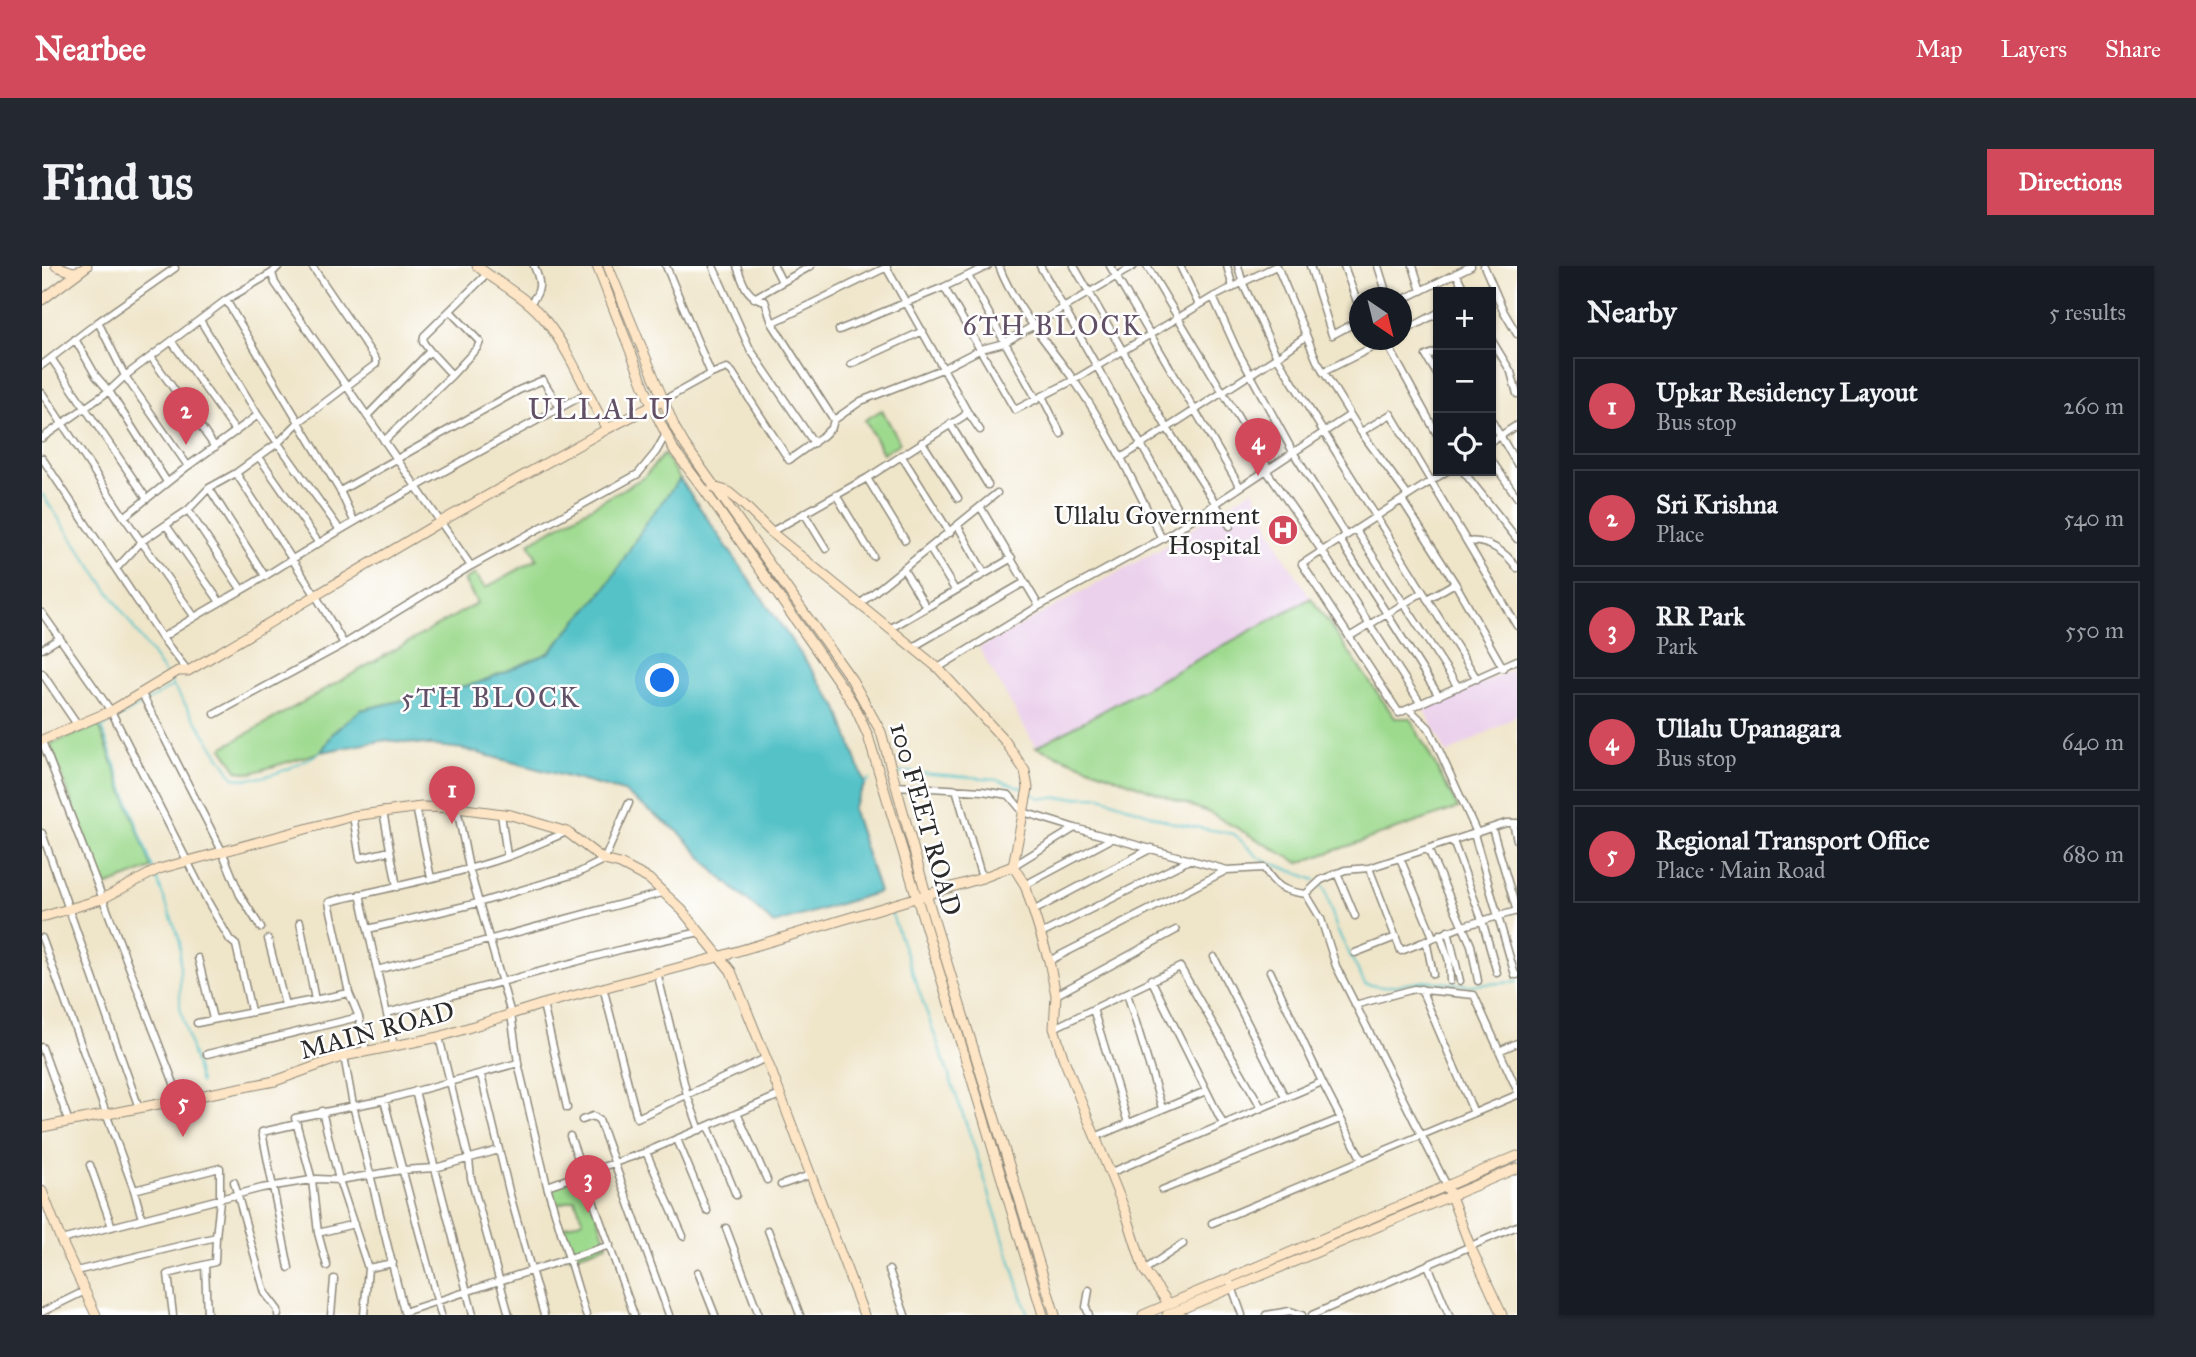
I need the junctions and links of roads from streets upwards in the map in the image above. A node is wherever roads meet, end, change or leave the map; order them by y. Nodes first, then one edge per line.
1 (56, 266) edge
2 (279, 266) edge
3 (312, 266) edge
4 (477, 266) edge
5 (534, 266) edge
6 (597, 266) edge
7 (608, 266) edge
8 (666, 266) edge
9 (713, 266) edge
10 (737, 266) edge
11 (774, 266) edge
12 (988, 266) edge
13 (999, 266) edge
14 (1040, 266) edge
15 (1074, 266) edge
16 (1110, 266) edge
17 (1134, 266) edge
18 (1147, 266) edge
19 (1180, 266) edge
20 (1227, 266) edge
21 (1238, 266) edge
22 (1276, 266) edge
23 (1310, 266) edge
24 (1344, 266) edge
25 (1378, 266) edge
26 (1413, 266) edge
27 (1471, 266) edge
28 (1484, 266) edge
29 (83, 267) edge
30 (808, 267) edge
31 (888, 267) edge
32 (176, 268) dead end
33 (272, 273) junction
34 (487, 274) junction
35 (1456, 274) junction
36 (968, 276) junction
37 (1116, 276) junction
38 (782, 282) junction
39 (1243, 284) junction
40 (944, 287) junction
41 (1352, 287) edge
42 (1385, 287) edge
43 (1462, 287) edge
44 (1233, 288) junction
45 (1421, 291) junction
46 (1089, 293) junction
47 (1412, 295) edge
48 (754, 298) junction
49 (1213, 298) junction
50 (42, 300) edge
51 (226, 300) junction
52 (530, 303) junction
53 (907, 303) junction
54 (1199, 305) junction
55 (1063, 309) junction
56 (450, 311) junction
57 (1433, 316) edge
58 (1178, 317) junction
59 (200, 320) junction
60 (98, 322) junction
61 (772, 323) junction
62 (1349, 326) edge
63 (1034, 327) junction
64 (1412, 327) edge
65 (839, 330) dead end
66 (923, 331) junction
67 (1152, 334) junction
68 (1517, 334) edge
69 (1306, 337) junction
70 (75, 339) junction
71 (172, 342) junction
72 (1004, 343) junction
73 (1496, 346) edge
74 (981, 349) junction
75 (1123, 350) junction
76 (1366, 350) edge
77 (1391, 350) edge
78 (430, 351) junction
79 (1433, 353) edge
80 (151, 357) junction
81 (51, 358) junction
82 (1277, 358) junction
83 (851, 364) dead end
84 (42, 365) edge
85 (1096, 366) junction
86 (1433, 368) edge
87 (942, 369) junction
88 (1514, 370) edge
89 (1323, 372) junction
90 (711, 374) junction
91 (1251, 374) junction
92 (452, 375) junction
93 (125, 376) junction
94 (1074, 380) junction
95 (347, 387) junction
96 (109, 391) junction
97 (1223, 392) junction
98 (42, 393) edge
99 (587, 393) junction
100 (1517, 394) edge
101 (1040, 398) junction
102 (664, 400) junction
103 (652, 406) junction
104 (560, 408) junction
105 (84, 409) junction
106 (967, 411) junction
107 (1194, 411) junction
108 (258, 415) junction
109 (1350, 415) junction
110 (367, 416) junction
111 (834, 419) junction
112 (299, 422) junction
113 (62, 424) junction
114 (950, 424) junction
115 (1517, 425) edge
116 (1433, 427) edge
117 (1167, 428) junction
118 (607, 429) junction
119 (1496, 429) edge
120 (980, 430) dead end
121 (236, 432) junction
122 (1361, 432) junction
123 (1323, 433) junction
124 (666, 434) junction
125 (1062, 434) dead end
126 (1500, 436) junction
127 (42, 438) edge
128 (1496, 439) edge
129 (384, 441) junction
130 (279, 442) junction
131 (922, 442) junction
132 (814, 443) junction
133 (1143, 444) junction
134 (215, 447) junction
135 (1293, 453) junction
136 (901, 455) junction
137 (259, 457) junction
138 (42, 458) edge
139 (1121, 458) junction
140 (397, 459) junction
141 (1517, 464) edge
142 (188, 466) junction
143 (1496, 467) edge
144 (1267, 470) junction
145 (236, 473) junction
146 (1439, 476) edge
147 (1467, 476) edge
148 (867, 478) junction
149 (1431, 481) junction
150 (167, 482) junction
151 (988, 485) dead end
152 (416, 487) junction
153 (1240, 487) junction
154 (209, 488) junction
155 (709, 489) junction
156 (340, 491) junction
157 (998, 493) dead end
158 (835, 495) junction
159 (1517, 497) edge
160 (958, 498) dead end
161 (1405, 498) junction
162 (147, 499) junction
163 (1215, 504) junction
164 (981, 508) junction
165 (188, 510) junction
166 (804, 513) junction
167 (1376, 516) junction
168 (124, 517) junction
169 (354, 521) junction
170 (440, 522) junction
171 (1186, 524) junction
172 (166, 525) junction
173 (958, 526) junction
174 (1230, 526) dead end
175 (340, 530) junction
176 (1356, 530) junction
177 (771, 532) junction
178 (950, 533) junction
179 (1343, 538) junction
180 (1517, 538) edge
181 (1162, 539) junction
182 (905, 540) dead end
183 (142, 541) junction
184 (318, 542) junction
185 (1467, 542) junction
186 (826, 549) dead end
187 (930, 549) junction
188 (1322, 551) junction
189 (873, 556) dead end
190 (1012, 558) junction
191 (292, 559) junction
192 (471, 566) junction
193 (1517, 568) edge
194 (116, 569) junction
195 (904, 570) junction
196 (984, 573) junction
197 (265, 576) junction
198 (1025, 582) junction
199 (1455, 583) junction
200 (241, 589) junction
201 (956, 590) junction
202 (1425, 595) junction
203 (316, 596) junction
204 (220, 602) junction
205 (861, 603) junction
206 (1404, 605) junction
207 (1039, 606) junction
208 (926, 607) junction
209 (42, 613) edge
210 (1387, 614) junction
211 (194, 616) junction
212 (1370, 624) junction
213 (1517, 626) edge
214 (891, 628) junction
215 (1349, 637) junction
216 (60, 638) junction
217 (162, 638) junction
218 (344, 644) junction
219 (913, 647) junction
220 (42, 649) edge
221 (1517, 660) edge
222 (938, 668) junction
223 (1503, 668) junction
224 (188, 671) junction
225 (42, 673) edge
226 (1477, 679) junction
227 (1458, 687) junction
228 (141, 692) junction
229 (1439, 696) junction
230 (1421, 704) junction
231 (1409, 709) junction
232 (111, 711) junction
233 (215, 714) dead end
234 (78, 726) junction
235 (42, 740) edge
236 (894, 779) junction
237 (956, 789) junction
238 (629, 803) dead end
239 (416, 807) junction
240 (457, 808) junction
241 (383, 811) junction
242 (1023, 812) junction
243 (501, 814) junction
244 (353, 816) junction
245 (1515, 823) edge
246 (1075, 828) junction
247 (1492, 828) junction
248 (567, 832) junction
249 (42, 834) edge
250 (1476, 834) junction
251 (1113, 838) junction
252 (1453, 841) junction
253 (1517, 841) edge
254 (1152, 848) junction
255 (1428, 849) junction
256 (222, 851) junction
257 (390, 851) junction
258 (507, 856) junction
259 (1400, 858) junction
260 (1191, 859) junction
261 (604, 860) junction
262 (188, 861) junction
263 (1013, 866) junction
264 (469, 868) junction
265 (1369, 868) junction
266 (1227, 870) junction
267 (1337, 873) junction
268 (431, 878) junction
269 (982, 878) junction
270 (1025, 885) junction
271 (397, 887) junction
272 (662, 893) junction
273 (360, 894) junction
274 (926, 894) junction
275 (1306, 894) junction
276 (915, 897) junction
277 (102, 900) junction
278 (478, 903) junction
279 (69, 907) junction
280 (1033, 911) junction
281 (1517, 911) edge
282 (1355, 916) dead end
283 (1498, 916) junction
284 (42, 917) edge
285 (1482, 920) junction
286 (300, 922) dead end
287 (1463, 926) junction
288 (261, 928) dead end
289 (368, 929) junction
290 (1177, 930) dead end
291 (700, 932) junction
292 (1444, 933) junction
293 (1041, 934) junction
294 (1395, 937) junction
295 (1429, 938) junction
296 (42, 939) edge
297 (268, 939) dead end
298 (488, 939) junction
299 (1355, 953) dead end
300 (718, 957) junction
301 (1214, 957) dead end
302 (198, 958) dead end
303 (1049, 961) junction
304 (377, 970) junction
305 (1270, 971) dead end
306 (657, 972) junction
307 (1497, 973) dead end
308 (1433, 974) dead end
309 (1517, 975) edge
310 (1151, 979) junction
311 (1450, 981) dead end
312 (1460, 981) dead end
313 (1478, 981) dead end
314 (500, 982) junction
315 (603, 987) junction
316 (1422, 989) junction
317 (349, 993) junction
318 (1126, 993) junction
319 (1056, 995) junction
320 (315, 999) junction
321 (542, 1004) junction
322 (285, 1005) junction
323 (1355, 1005) junction
324 (1093, 1009) junction
325 (251, 1011) junction
326 (387, 1013) junction
327 (511, 1014) junction
328 (359, 1017) junction
329 (213, 1019) junction
330 (197, 1023) dead end
331 (1054, 1028) junction
332 (439, 1037) junction
333 (1517, 1044) edge
334 (394, 1046) junction
335 (42, 1047) edge
336 (366, 1051) junction
337 (1499, 1051) junction
338 (207, 1054) dead end
339 (344, 1056) junction
340 (766, 1058) junction
341 (518, 1063) junction
342 (481, 1075) junction
343 (1322, 1082) junction
344 (450, 1083) junction
345 (415, 1090) junction
346 (1206, 1091) junction
347 (1517, 1093) edge
348 (687, 1095) junction
349 (780, 1095) junction
350 (1285, 1097) junction
351 (180, 1099) junction
352 (384, 1100) junction
353 (353, 1105) junction
354 (1261, 1107) junction
355 (139, 1108) junction
356 (567, 1108) dead end
357 (1162, 1108) junction
358 (321, 1111) junction
359 (1474, 1113) junction
360 (737, 1114) junction
361 (107, 1115) junction
362 (1340, 1119) junction
363 (582, 1120) dead end
364 (69, 1122) junction
365 (297, 1124) junction
366 (1128, 1124) junction
367 (1223, 1124) junction
368 (708, 1126) junction
369 (42, 1127) edge
370 (700, 1130) junction
371 (1421, 1135) junction
372 (570, 1136) dead end
373 (1096, 1137) junction
374 (677, 1139) junction
375 (499, 1150) junction
376 (646, 1152) junction
377 (1517, 1156) edge
378 (469, 1159) junction
379 (1362, 1160) junction
380 (615, 1164) junction
381 (90, 1165) dead end
382 (435, 1168) junction
383 (1517, 1168) edge
384 (402, 1170) junction
385 (1110, 1173) junction
386 (585, 1174) junction
387 (810, 1175) junction
388 (370, 1176) junction
389 (312, 1180) junction
390 (339, 1180) junction
391 (767, 1180) dead end
392 (234, 1182) dead end
393 (547, 1185) junction
394 (781, 1185) dead end
395 (274, 1186) junction
396 (1447, 1186) junction
397 (134, 1190) junction
398 (1163, 1190) dead end
399 (42, 1191) edge
400 (237, 1195) junction
401 (736, 1195) dead end
402 (1451, 1196) junction
403 (220, 1200) junction
404 (707, 1211) dead end
405 (142, 1219) junction
406 (1212, 1223) dead end
407 (354, 1224) junction
408 (1517, 1226) edge
409 (112, 1227) junction
410 (726, 1228) dead end
411 (768, 1230) dead end
412 (318, 1233) junction
413 (683, 1236) dead end
414 (216, 1237) junction
415 (61, 1240) junction
416 (1183, 1244) dead end
417 (610, 1245) junction
418 (1470, 1246) junction
419 (567, 1259) junction
420 (393, 1263) junction
421 (205, 1265) junction
422 (1428, 1265) junction
423 (327, 1266) dead end
424 (289, 1268) dead end
425 (368, 1268) junction
426 (531, 1269) junction
427 (889, 1270) dead end
428 (1144, 1270) junction
429 (76, 1271) junction
430 (698, 1272) dead end
431 (334, 1279) dead end
432 (500, 1280) junction
433 (1230, 1283) junction
434 (1088, 1290) dead end
435 (85, 1291) junction
436 (467, 1291) junction
437 (437, 1301) junction
438 (1169, 1304) junction
439 (42, 1312) edge
440 (96, 1315) edge
441 (173, 1315) edge
442 (207, 1315) edge
443 (278, 1315) edge
444 (331, 1315) edge
445 (364, 1315) edge
446 (441, 1315) edge
447 (473, 1315) edge
448 (509, 1315) edge
449 (544, 1315) edge
450 (586, 1315) edge
451 (634, 1315) edge
452 (669, 1315) edge
453 (715, 1315) edge
454 (759, 1315) edge
455 (800, 1315) edge
456 (863, 1315) edge
457 (905, 1315) edge
458 (1043, 1315) edge
459 (1055, 1315) edge
460 (1089, 1315) edge
461 (1143, 1315) edge
462 (1167, 1315) edge
463 (1242, 1315) edge
464 (1265, 1315) edge
465 (1302, 1315) edge
466 (1312, 1315) edge
467 (1449, 1315) edge
468 (1502, 1315) edge

1 - 29 street
2 - 33 street
3 - 95 street
4 - 34 street
5 - 52 street
6 - 103 street, 100 FEET ROAD
7 - 102 street, 100 FEET ROAD
8 - 90 street
9 - 132 street
10 - 48 street
11 - 38 street
12 - 36 street
13 - 63 street
14 - 55 street
15 - 46 street
16 - 37 street
17 - 37 street
18 - 58 street
19 - 54 street
20 - 44 street
21 - 39 street
22 - 39 street
22 - 69 street
23 - 62 street
24 - 41 street
25 - 42 street
26 - 45 street
27 - 35 street
28 - 68 street
29 - 50 street
30 - 38 street
31 - 53 street
31 - 61 street
32 - 60 street
33 - 51 street
33 - 95 street
34 - 52 street
34 - 56 street
35 - 43 street
35 - 45 street
36 - 40 street
36 - 72 street
37 - 46 street
37 - 67 street
38 - 48 street
39 - 44 street
39 - 82 street
40 - 53 street
40 - 74 street
44 - 49 street
45 - 47 street
46 - 55 street
46 - 75 street
48 - 61 street
49 - 54 street
49 - 91 street
51 - 59 street
51 - 112 street
52 - 99 street
53 - 65 street
53 - 66 street
54 - 58 street
55 - 63 street
55 - 85 street
56 - 78 street
56 - 92 street
57 - 64 street
58 - 67 street
58 - 97 street
59 - 71 street
59 - 108 street
60 - 70 street
60 - 93 street
61 - 111 street
63 - 72 street
63 - 94 street
66 - 83 street
66 - 87 street
67 - 75 street
67 - 107 street
69 - 82 street
69 - 89 street
70 - 81 street
70 - 96 street
71 - 80 street
71 - 121 street
72 - 74 street
72 - 101 street
73 - 88 street
74 - 87 street
74 - 101 street
75 - 85 street
75 - 117 street
76 - 89 street
77 - 116 street
78 - 92 street
78 - 110 street
79 - 86 street
80 - 93 street
80 - 134 street
81 - 84 street
81 - 105 street
82 - 91 street
82 - 123 street
85 - 94 street
85 - 133 street
87 - 106 street
87 - 111 street
88 - 100 street
89 - 109 street
90 - 102 street
90 - 132 street
91 - 97 street
91 - 135 street
92 - 129 street
93 - 96 street
93 - 142 street
94 - 101 street
94 - 139 street
95 - 110 street
95 - 112 street
96 - 105 street
96 - 150 street
97 - 107 street
97 - 144 street
98 - 113 street
99 - 104 street
99 - 118 street
101 - 125 street
102 - 103 street
102 - 155 street, 100 FEET ROAD
103 - 118 street
103 - 124 street, 100 FEET ROAD
104 - 140 street
104 - 152 street
105 - 113 street
105 - 162 street
106 - 114 street
106 - 120 street
107 - 117 street
107 - 153 street
108 - 121 street
108 - 130 street
109 - 122 street
109 - 123 street
110 - 129 street
111 - 132 street
112 - 130 street
112 - 156 street
113 - 127 street
113 - 168 street
114 - 131 street
114 - 151 street
115 - 126 street
117 - 133 street
117 - 163 street
118 - 170 street
119 - 126 street
121 - 134 street
122 - 149 street
122 - 161 street
123 - 135 street
123 - 167 street
124 - 155 street, 100 FEET ROAD
124 - 192 street
126 - 128 street
126 - 141 street
129 - 140 street
130 - 137 street
130 - 175 street
131 - 136 street
131 - 160 street
133 - 139 street
133 - 171 street
134 - 142 street
135 - 144 street
135 - 179 street
136 - 148 street
136 - 178 street
137 - 145 street
137 - 184 street
138 - 194 street
139 - 181 street
140 - 152 street
140 - 156 street
142 - 150 street
143 - 159 street
144 - 153 street
144 - 188 street
145 - 154 street
145 - 191 street
146 - 149 street
147 - 180 street
148 - 158 street
148 - 182 street
149 - 161 street
149 - 185 street
150 - 162 street
152 - 169 street
152 - 170 street
153 - 163 street
154 - 165 street
154 - 197 street
155 - 177 street
155 - 236 street, 100 FEET ROAD
155 - 276 street, 100 FEET ROAD
156 - 169 street
157 - 164 street
158 - 166 street
158 - 189 street
161 - 167 street
161 - 199 street
162 - 168 street
163 - 171 street
163 - 174 street
164 - 173 street
164 - 190 street
165 - 172 street
165 - 200 street
166 - 177 street
166 - 186 street
167 - 176 street
167 - 202 street
168 - 183 street
169 - 175 street
170 - 192 street
170 - 203 street
171 - 181 street
172 - 183 street
172 - 204 street
173 - 178 street
173 - 196 street
175 - 184 street
176 - 179 street
176 - 206 street
177 - 205 street
178 - 187 street
179 - 188 street
179 - 210 street
181 - 207 street
183 - 194 street
183 - 211 street
184 - 191 street
185 - 193 street
185 - 213 street
187 - 195 street
187 - 201 street
188 - 212 street
188 - 215 street
190 - 196 street
190 - 198 street
191 - 197 street
191 - 203 street
192 - 218 street
194 - 217 street
195 - 205 street
195 - 208 street
196 - 201 street
197 - 200 street
198 - 207 street
198 - 219 street
199 - 202 street
199 - 223 street
200 - 204 street
201 - 208 street
202 - 206 street
202 - 226 street
203 - 218 street
203 - 224 street
204 - 211 street
205 - 214 street
206 - 210 street
206 - 227 street
207 - 222 street
208 - 214 street
209 - 216 street
210 - 212 street
210 - 229 street
211 - 217 street
212 - 215 street
212 - 230 street
214 - 219 street
215 - 231 street
216 - 220 street
216 - 232 street
217 - 224 street
218 - 233 street
219 - 222 street
221 - 223 street
222 - 242 street
223 - 226 street
224 - 228 street
225 - 234 street
226 - 227 street
227 - 229 street
228 - 232 street
228 - 256 street
229 - 230 street
230 - 231 street
231 - 250 street
232 - 234 street
232 - 262 street
234 - 235 street
235 - 277 street
236 - 237 street
236 - 274 street, 100 FEET ROAD
237 - 242 street
237 - 269 street
238 - 261 street
239 - 240 street
239 - 241 street
239 - 268 street
240 - 243 street
240 - 264 street
241 - 244 street
241 - 257 street
242 - 246 street
242 - 263 street
243 - 248 street
243 - 258 street
244 - 256 street
244 - 257 street
245 - 247 street
245 - 253 street
246 - 251 street
246 - 263 street
247 - 250 street
247 - 281 street
248 - 258 street
248 - 261 street
249 - 279 street
250 - 252 street
250 - 283 street
251 - 254 street
251 - 270 street
252 - 255 street
252 - 285 street
254 - 260 street
254 - 280 street
255 - 259 street
255 - 287 street
256 - 262 street
256 - 288 street
257 - 271 street
258 - 264 street
259 - 265 street
259 - 295 street
260 - 266 street
260 - 293 street
261 - 272 street
261 - 278 street
262 - 277 street
262 - 325 street
263 - 269 street, MAIN ROAD
263 - 270 street
264 - 268 street
264 - 278 street
265 - 267 street
265 - 294 street
266 - 275 street
266 - 303 street
267 - 275 street
267 - 282 street
268 - 271 street
269 - 274 street, MAIN ROAD
270 - 280 street
271 - 273 street
272 - 291 street
272 - 298 street
273 - 289 street
273 - 317 street
274 - 276 street, MAIN ROAD
274 - 459 street, 100 FEET ROAD
275 - 323 street
276 - 300 street, MAIN ROAD
276 - 458 street, 100 FEET ROAD
277 - 279 street
277 - 351 street
278 - 289 street
278 - 298 street
279 - 284 street
279 - 355 street
280 - 293 street
281 - 283 street
283 - 285 street
283 - 309 street
285 - 287 street
285 - 307 street
286 - 320 street
287 - 292 street
287 - 313 street
289 - 304 street
290 - 319 street
291 - 300 street
291 - 314 street
292 - 295 street
292 - 311 street
292 - 312 street
293 - 303 street
294 - 295 street
294 - 299 street
295 - 308 street
296 - 361 street
297 - 322 street
298 - 304 street
298 - 314 street
300 - 306 street, MAIN ROAD
300 - 340 street
301 - 350 street
302 - 329 street
303 - 319 street
304 - 326 street
305 - 343 street
306 - 315 street, MAIN ROAD
306 - 348 street
310 - 318 street
310 - 346 street
310 - 354 street
314 - 326 street
314 - 327 street
315 - 321 street, MAIN ROAD
315 - 348 street
316 - 323 street
316 - 337 street
316 - 359 street
317 - 320 street
317 - 328 street
318 - 324 street
318 - 357 street
319 - 331 street
320 - 322 street
321 - 327 street, MAIN ROAD
321 - 356 street
322 - 325 street
323 - 371 street
324 - 331 street
324 - 366 street
325 - 329 street
326 - 334 street
327 - 332 street, MAIN ROAD
327 - 341 street
328 - 336 street
328 - 338 street
329 - 330 street
331 - 373 street
332 - 334 street, MAIN ROAD
332 - 344 street
333 - 337 street
334 - 336 street, MAIN ROAD
335 - 364 street
336 - 339 street, MAIN ROAD
337 - 347 street
339 - 351 street, MAIN ROAD
339 - 353 street
340 - 348 street
340 - 349 street
341 - 342 street
341 - 393 street
342 - 344 street
342 - 375 street
343 - 350 street
343 - 362 street
344 - 345 street
344 - 378 street
345 - 352 street
345 - 382 street
346 - 357 street
346 - 367 street
347 - 359 street
348 - 370 street
349 - 360 street
349 - 387 street
350 - 354 street
351 - 355 street, MAIN ROAD
352 - 353 street
352 - 384 street
353 - 358 street
353 - 388 street
354 - 367 street
355 - 361 street, MAIN ROAD
357 - 366 street
358 - 365 street
358 - 390 street
359 - 371 street
360 - 368 street
360 - 391 street
361 - 364 street, MAIN ROAD
361 - 397 street
362 - 379 street
362 - 398 street
363 - 380 street
364 - 369 street, MAIN ROAD
365 - 389 street
365 - 395 street
366 - 373 street
367 - 385 street
368 - 370 street
368 - 401 street
370 - 374 street
371 - 379 street
371 - 396 street
372 - 386 street
373 - 385 street
374 - 376 street
374 - 404 street
375 - 378 street
375 - 426 street
376 - 380 street
376 - 413 street
377 - 396 street
378 - 382 street
378 - 432 street
379 - 406 street
380 - 386 street
380 - 452 street
381 - 409 street
382 - 384 street
382 - 436 street
383 - 402 street
384 - 388 street
384 - 437 street
385 - 428 street
386 - 393 street
386 - 417 street
387 - 394 street
387 - 456 street
388 - 390 street
388 - 420 street
389 - 390 street
389 - 395 street
389 - 412 street
390 - 407 street
392 - 400 street
393 - 419 street
395 - 400 street
395 - 424 street
396 - 402 street
396 - 433 street
397 - 403 street
397 - 405 street
399 - 415 street
400 - 403 street
400 - 443 street
402 - 418 street
402 - 433 street
403 - 405 street
403 - 414 street
405 - 409 street
407 - 412 street
407 - 425 street
408 - 418 street
409 - 415 street
410 - 454 street
411 - 455 street
412 - 423 street
414 - 421 street
414 - 429 street
415 - 429 street
416 - 428 street
417 - 419 street
417 - 451 street
418 - 422 street
418 - 468 street
419 - 426 street
419 - 450 street
420 - 425 street
420 - 437 street
421 - 441 street
421 - 442 street
422 - 466 street
422 - 467 street
425 - 445 street
426 - 432 street
426 - 449 street
427 - 457 street
428 - 438 street
429 - 435 street
430 - 453 street
431 - 444 street
432 - 436 street
432 - 448 street
433 - 438 street
433 - 462 street
433 - 463 street
434 - 460 street
435 - 439 street
435 - 440 street
436 - 437 street
436 - 447 street
437 - 446 street
438 - 461 street
464 - 465 street

